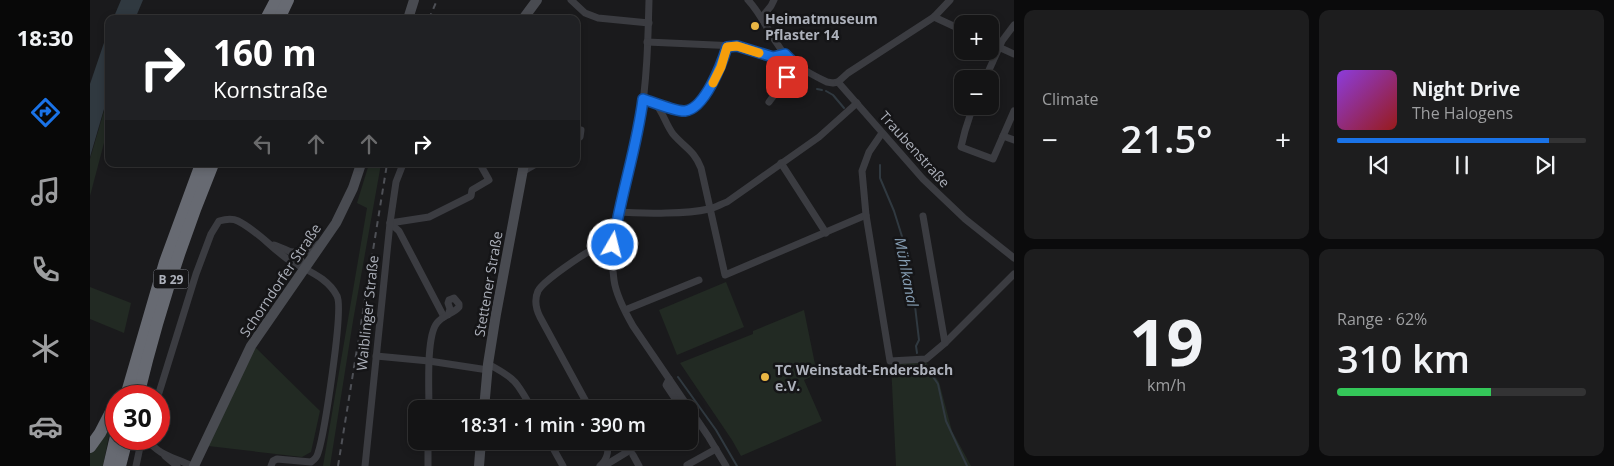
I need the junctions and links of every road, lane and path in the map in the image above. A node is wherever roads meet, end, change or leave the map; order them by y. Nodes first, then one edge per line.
1 (276, 0) edge
2 (288, 0) edge
3 (414, 0) edge
4 (537, 0) edge
5 (571, 0) edge
6 (649, 0) edge
7 (748, 0) edge
8 (950, 0) edge
9 (773, 1) edge
10 (268, 15) edge
11 (281, 15) edge
12 (409, 15) edge
13 (526, 15) edge
14 (762, 17) junction
15 (934, 17) junction
16 (649, 23) junction
17 (1014, 25) edge
18 (954, 26) edge
19 (647, 42) junction
20 (727, 47) junction
21 (999, 48) joint
22 (785, 54) junction
23 (1014, 54) edge
24 (796, 65) junction
25 (838, 82) junction
26 (643, 99) junction
27 (769, 102) dead end
28 (655, 103) junction
29 (857, 103) junction
30 (1014, 111) edge
31 (971, 115) edge
32 (581, 130) dead end
33 (882, 133) junction
34 (1003, 136) junction
35 (580, 138) edge
36 (1014, 140) edge
37 (782, 163) junction
38 (200, 167) edge
39 (212, 167) edge
40 (360, 167) edge
41 (402, 167) edge
42 (482, 167) edge
43 (523, 168) edge
44 (710, 209) junction
45 (618, 212) junction
46 (866, 215) junction
47 (923, 216) dead end
48 (390, 222) junction
49 (826, 233) junction
50 (325, 240) junction
51 (269, 243) junction
52 (613, 245) junction
53 (291, 252) junction
54 (1014, 258) edge
55 (306, 269) junction
56 (1014, 274) edge
57 (699, 280) dead end
58 (449, 300) junction
59 (438, 305) junction
60 (625, 310) junction
61 (446, 316) junction
62 (944, 343) junction
63 (376, 356) junction
64 (429, 361) junction
65 (488, 367) junction
66 (131, 376) junction
67 (669, 378) junction
68 (123, 385) edge
69 (129, 385) edge
70 (141, 385) edge
71 (161, 385) edge
72 (429, 400) edge
73 (485, 400) edge
74 (527, 400) edge
75 (585, 400) edge
76 (676, 400) edge
77 (105, 423) edge
78 (90, 447) edge
79 (716, 449) junction
80 (113, 450) edge
81 (124, 450) edge
82 (139, 450) edge
83 (158, 450) edge
84 (428, 450) edge
85 (481, 450) edge
86 (554, 450) edge
87 (609, 450) edge
88 (630, 450) edge
89 (165, 455) junction
90 (633, 455) dead end
91 (601, 465) edge
92 (687, 465) edge
93 (109, 466) edge
94 (120, 466) edge
95 (136, 466) edge
96 (176, 466) edge
97 (193, 466) edge
98 (271, 466) edge
99 (365, 466) edge
100 (428, 466) edge
101 (479, 466) edge
102 (563, 466) edge
103 (639, 466) edge
104 (726, 466) edge

1 - 10 highway
2 - 11 highway
3 - 12 street
4 - 13 street
5 - 16 street
6 - 16 street
7 - 14 street
8 - 15 street
9 - 14 street
14 - 22 street
15 - 18 street
15 - 25 street
16 - 19 street
17 - 21 street
19 - 20 street
19 - 26 street
20 - 22 street
20 - 28 street
21 - 23 street
22 - 24 street
24 - 25 street
24 - 27 street
25 - 29 street, Traubenstraße
26 - 28 street
26 - 45 street
28 - 44 street
29 - 33 street, Traubenstraße
29 - 37 street
30 - 34 street
31 - 34 street
32 - 35 street
33 - 46 street
33 - 54 street, Traubenstraße
34 - 36 street
37 - 44 street
37 - 49 street
38 - 66 highway, B 29
39 - 70 highway, B 29
40 - 50 street, Schorndorfer Straße
41 - 48 street, Waiblinger Straße
42 - 48 street
43 - 65 street, Stettener Straße
44 - 45 street
44 - 49 street
45 - 52 street
46 - 49 street
46 - 62 street
47 - 62 street
48 - 59 street
48 - 63 street, Waiblinger Straße
50 - 53 street
50 - 55 street, Schorndorfer Straße
51 - 53 street
51 - 55 street
51 - 71 street
52 - 60 street
52 - 75 street
53 - 55 street
55 - 97 street, Schorndorfer Straße
55 - 98 street
56 - 62 street
57 - 60 street
58 - 59 street
58 - 61 street
58 - 61 street
59 - 61 street
60 - 67 street
61 - 64 street
63 - 64 street
63 - 99 street, Waiblinger Straße
64 - 65 street
64 - 72 street
65 - 73 street, Stettener Straße
65 - 74 street
66 - 68 highway
66 - 69 highway, B 29
67 - 76 street
67 - 79 street
77 - 78 highway
79 - 92 street
79 - 104 street
80 - 93 highway
81 - 94 highway
82 - 95 street
83 - 89 street
84 - 100 street
85 - 101 street
86 - 102 street
87 - 91 street
88 - 91 street
89 - 96 street
89 - 97 street
90 - 103 street

